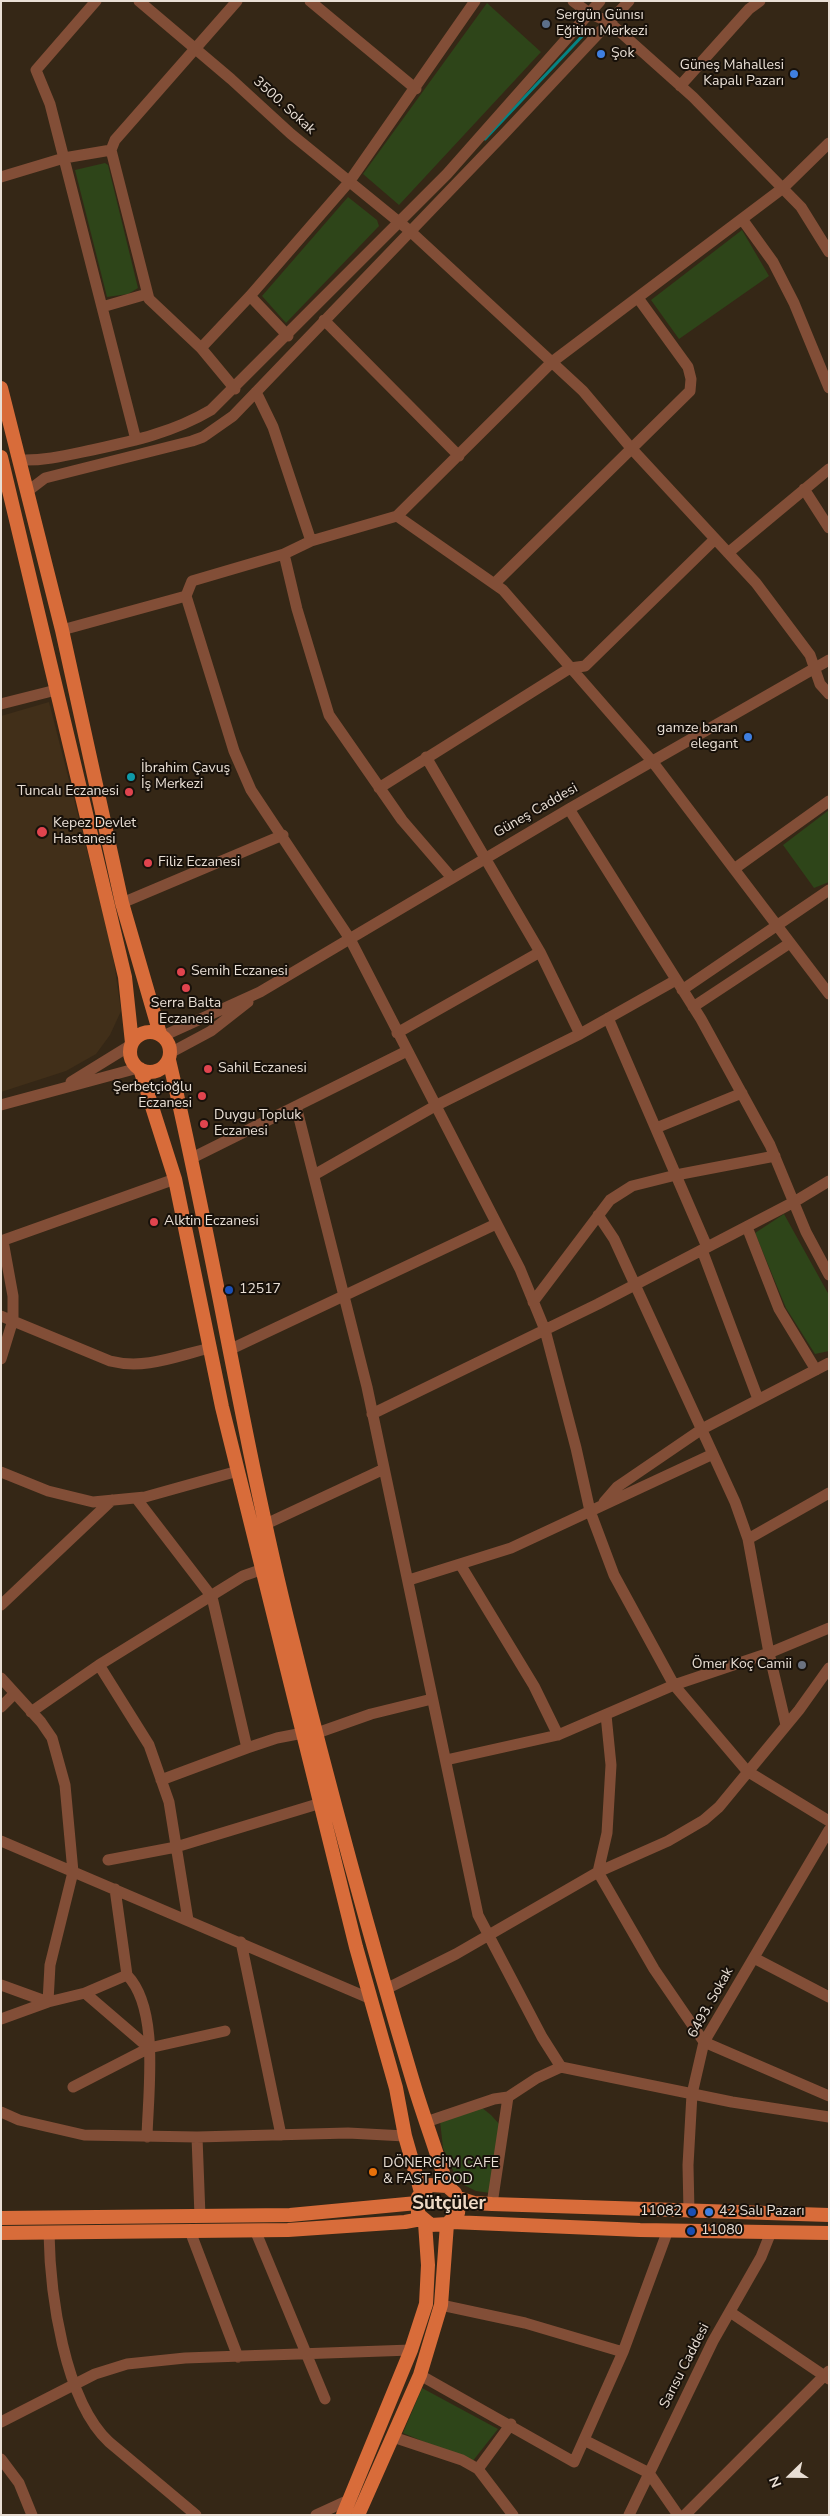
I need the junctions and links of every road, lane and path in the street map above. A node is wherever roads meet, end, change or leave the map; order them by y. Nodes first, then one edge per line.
1 (96, 1) edge
2 (139, 1) edge
3 (237, 1) edge
4 (310, 1) edge
5 (475, 1) edge
6 (573, 1) edge
7 (600, 1) edge
8 (629, 1) edge
9 (760, 1) edge
10 (589, 12) junction
11 (609, 22) junction
12 (195, 50) junction
13 (680, 86) junction
14 (416, 89) junction
15 (829, 144) edge
16 (111, 150) junction
17 (64, 158) junction
18 (1, 177) edge
19 (349, 182) junction
20 (783, 188) junction
21 (742, 219) junction
22 (399, 222) junction
23 (410, 231) junction
24 (829, 252) edge
25 (147, 294) junction
26 (250, 296) junction
27 (638, 298) junction
28 (102, 307) junction
29 (324, 320) junction
30 (288, 336) junction
31 (201, 348) junction
32 (552, 362) junction
33 (1, 388) edge
34 (829, 388) edge
35 (235, 389) junction
36 (256, 392) junction
37 (136, 440) junction
38 (631, 448) junction
39 (459, 456) junction
40 (1, 457) edge
41 (20, 460) junction
42 (829, 469) edge
43 (5, 487) edge
44 (804, 489) junction
45 (28, 491) junction
46 (397, 516) junction
47 (829, 528) edge
48 (715, 539) junction
49 (311, 541) junction
50 (728, 553) junction
51 (284, 554) junction
52 (495, 583) junction
53 (186, 596) junction
54 (62, 630) junction
55 (829, 660) edge
56 (570, 668) junction
57 (814, 668) junction
58 (56, 690) junction
59 (829, 694) edge
60 (1, 704) edge
61 (426, 757) junction
62 (652, 761) junction
63 (379, 788) junction
64 (829, 801) edge
65 (569, 809) junction
66 (283, 835) junction
67 (486, 858) junction
68 (734, 869) junction
69 (452, 878) junction
70 (829, 890) edge
71 (122, 903) junction
72 (777, 927) junction
73 (350, 939) junction
74 (790, 943) junction
75 (540, 952) junction
76 (679, 985) junction
77 (260, 992) junction
78 (829, 994) edge
79 (693, 1007) junction
80 (608, 1018) junction
81 (397, 1033) junction
82 (580, 1034) junction
83 (162, 1035) junction
84 (131, 1044) junction
85 (407, 1051) junction
86 (169, 1057) junction
87 (139, 1068) junction
88 (65, 1086) junction
89 (742, 1093) junction
90 (1, 1105) edge
91 (296, 1106) junction
92 (435, 1106) junction
93 (656, 1128) junction
94 (775, 1156) junction
95 (192, 1158) junction
96 (314, 1175) junction
97 (676, 1175) junction
98 (176, 1179) junction
99 (829, 1181) edge
100 (794, 1202) junction
101 (598, 1215) junction
102 (496, 1224) junction
103 (747, 1227) junction
104 (2, 1241) edge
105 (705, 1249) junction
106 (829, 1275) edge
107 (634, 1286) junction
108 (345, 1296) junction
109 (533, 1302) junction
110 (1, 1316) edge
111 (13, 1320) junction
112 (545, 1330) junction
113 (210, 1348) junction
114 (229, 1350) junction
115 (1, 1359) edge
116 (829, 1363) edge
117 (816, 1370) junction
118 (758, 1399) junction
119 (372, 1414) junction
120 (702, 1429) junction
121 (713, 1454) junction
122 (384, 1469) junction
123 (238, 1470) junction
124 (1, 1472) edge
125 (829, 1493) edge
126 (136, 1498) junction
127 (112, 1500) junction
128 (601, 1505) junction
129 (590, 1511) junction
130 (266, 1524) junction
131 (748, 1539) junction
132 (460, 1564) junction
133 (263, 1569) junction
134 (409, 1580) junction
135 (212, 1597) junction
136 (1, 1604) edge
137 (829, 1628) edge
138 (769, 1653) junction
139 (98, 1665) junction
140 (829, 1668) edge
141 (1, 1678) edge
142 (674, 1685) junction
143 (14, 1694) junction
144 (432, 1699) junction
145 (1, 1707) edge
146 (31, 1712) junction
147 (606, 1715) junction
148 (786, 1725) junction
149 (310, 1733) junction
150 (558, 1735) junction
151 (247, 1748) junction
152 (446, 1760) junction
153 (747, 1772) junction
154 (161, 1780) junction
155 (321, 1803) junction
156 (829, 1821) edge
157 (829, 1830) edge
158 (1, 1842) edge
159 (176, 1847) junction
160 (108, 1860) dead end
161 (74, 1872) junction
162 (598, 1872) junction
163 (115, 1889) junction
164 (188, 1920) junction
165 (489, 1935) junction
166 (241, 1942) junction
167 (754, 1958) junction
168 (126, 1975) junction
169 (1, 1985) edge
170 (386, 1989) junction
171 (85, 1993) junction
172 (829, 1997) edge
173 (371, 1999) junction
174 (48, 2002) junction
175 (1, 2019) edge
176 (225, 2031) dead end
177 (704, 2042) junction
178 (149, 2048) junction
179 (562, 2067) junction
180 (73, 2087) dead end
181 (692, 2094) junction
182 (829, 2096) edge
183 (508, 2097) junction
184 (2, 2110) edge
185 (829, 2117) edge
186 (426, 2122) junction
187 (281, 2135) junction
188 (406, 2136) junction
189 (147, 2137) junction
190 (197, 2137) junction
191 (447, 2186) junction
192 (419, 2197) junction
193 (458, 2198) junction
194 (492, 2204) junction
195 (689, 2212) junction
196 (829, 2215) edge
197 (200, 2216) junction
198 (1, 2218) edge
199 (423, 2221) junction
200 (450, 2223) junction
201 (255, 2230) junction
202 (668, 2230) junction
203 (190, 2231) junction
204 (771, 2232) junction
205 (1, 2233) edge
206 (49, 2233) junction
207 (829, 2233) edge
208 (441, 2305) junction
209 (730, 2312) junction
210 (411, 2350) junction
211 (623, 2352) junction
212 (305, 2354) junction
213 (238, 2357) junction
214 (420, 2375) junction
215 (827, 2375) edge
216 (75, 2384) junction
217 (325, 2399) dead end
218 (1, 2422) edge
219 (510, 2424) junction
220 (393, 2437) junction
221 (584, 2440) junction
222 (1, 2459) edge
223 (478, 2469) junction
224 (649, 2473) junction
225 (351, 2499) junction
226 (32, 2515) edge
227 (196, 2515) edge
228 (316, 2515) edge
229 (343, 2515) edge
230 (358, 2515) edge
231 (513, 2515) edge
232 (629, 2515) edge
233 (678, 2515) edge
234 (685, 2515) edge

1 - 17 street
2 - 12 street, 3500. Sokak
3 - 12 street
4 - 14 street
5 - 14 street
6 - 10 street
7 - 10 street
8 - 11 street
9 - 13 street
10 - 11 street
10 - 22 street
11 - 13 street
11 - 23 street
12 - 16 street
12 - 19 street, 3500. Sokak
13 - 20 street
14 - 19 street
15 - 20 street
16 - 17 street
16 - 25 street
17 - 18 street
17 - 28 street
19 - 22 street, 3500. Sokak
19 - 26 street
20 - 21 street
20 - 24 street
21 - 27 street
21 - 34 street
22 - 23 street, 3500. Sokak
22 - 30 street
23 - 29 street
23 - 32 street, 3500. Sokak
25 - 28 street
25 - 31 street
26 - 30 street
26 - 31 street
27 - 32 street
27 - 38 street
28 - 37 street
29 - 36 street
29 - 39 street
30 - 35 street
31 - 35 street
32 - 38 street, 3500. Sokak
32 - 39 street
33 - 41 main road
35 - 37 street
36 - 45 street
36 - 49 street
37 - 41 street
38 - 48 street, 3500. Sokak
38 - 52 street
39 - 46 street
40 - 43 main road
41 - 45 main road
42 - 44 street
43 - 58 main road
44 - 47 street
44 - 50 street
45 - 54 main road
46 - 49 street
46 - 52 street
48 - 50 street, 3500. Sokak
48 - 56 street
49 - 51 street
50 - 57 street, 3500. Sokak
51 - 53 street
51 - 63 street
52 - 56 street
53 - 54 street
53 - 66 street
54 - 71 main road
55 - 57 street, Güneş Caddesi
56 - 61 street
56 - 62 street
57 - 59 street, 3500. Sokak
57 - 62 street, Güneş Caddesi
58 - 60 street
58 - 84 main road
61 - 63 street
61 - 67 street
62 - 65 street, Güneş Caddesi
62 - 68 street
63 - 69 street
64 - 68 street
65 - 67 street, Güneş Caddesi
65 - 76 street
66 - 71 street
66 - 73 street
67 - 69 street, Güneş Caddesi
67 - 75 street
68 - 72 street
69 - 73 street, Güneş Caddesi
70 - 72 street
71 - 83 main road
72 - 74 street
72 - 76 street
73 - 77 street, Güneş Caddesi
73 - 81 street
74 - 78 street
74 - 79 street
75 - 81 street
75 - 82 street
76 - 79 street
76 - 80 street
77 - 83 street
77 - 86 street
79 - 89 street
80 - 82 street
80 - 93 street
81 - 85 street
82 - 92 street
83 - 84 main road
83 - 86 main road
84 - 87 main road
84 - 88 street
85 - 91 street
85 - 92 street
86 - 87 main road
86 - 95 main road
87 - 88 street
87 - 98 main road
88 - 90 street
89 - 93 street
89 - 94 street
91 - 95 street
91 - 96 street
92 - 96 street
92 - 102 street
93 - 97 street
94 - 97 street
94 - 100 street
95 - 114 main road
96 - 108 street
97 - 101 street
97 - 105 street
98 - 104 street
98 - 113 main road
99 - 100 street
100 - 103 street
100 - 106 street
101 - 107 street
101 - 109 street
102 - 108 street
102 - 109 street
103 - 105 street
103 - 117 street
104 - 111 street
105 - 107 street
105 - 118 street
107 - 112 street
107 - 120 street
108 - 114 street
108 - 119 street
109 - 112 street
110 - 111 street
111 - 113 street
111 - 115 street
112 - 119 street
112 - 129 street
113 - 123 main road
114 - 130 main road
116 - 117 street
117 - 118 street
118 - 120 street
119 - 122 street
120 - 121 street
120 - 128 street
121 - 128 street
121 - 131 street
122 - 130 street
122 - 134 street
123 - 126 street
123 - 133 main road
124 - 127 street
125 - 131 street
126 - 127 street
126 - 135 street
127 - 136 street
128 - 129 street
129 - 132 street
129 - 142 street
130 - 149 main road
131 - 138 street
132 - 134 street
132 - 150 street
133 - 135 street
133 - 149 main road
134 - 144 street
135 - 139 street
135 - 151 street
137 - 138 street
138 - 142 street
138 - 148 street
139 - 146 street
139 - 154 street
140 - 148 street
141 - 143 street
142 - 147 street
142 - 153 street
143 - 145 street
143 - 146 street
144 - 149 street
144 - 152 street
146 - 161 street
147 - 150 street
147 - 162 street
148 - 153 street
149 - 151 street
149 - 155 main road
149 - 170 main road
150 - 152 street
151 - 154 street
152 - 165 street
153 - 156 street
153 - 162 street
154 - 159 street
155 - 159 street
155 - 173 main road
157 - 167 street, 6493. Sokak
158 - 161 street
159 - 160 street
159 - 164 street
161 - 163 street
161 - 174 street
162 - 165 street
162 - 177 street
163 - 164 street
163 - 168 street
164 - 166 street
165 - 170 street
165 - 179 street
166 - 173 street
166 - 187 street
167 - 172 street
167 - 177 street, 6493. Sokak
168 - 171 street
168 - 178 street
169 - 174 street
170 - 186 main road
171 - 174 street
171 - 178 street
173 - 188 main road
174 - 175 street
176 - 178 street
177 - 181 street, 6493. Sokak
177 - 182 street
178 - 180 street
178 - 189 street
179 - 181 street
179 - 183 street
181 - 185 street
181 - 195 street, 6493. Sokak
183 - 186 street
183 - 194 street
184 - 189 street
186 - 191 main road
187 - 188 street
187 - 190 street
188 - 192 main road
189 - 190 street
190 - 197 street
191 - 192 main road
191 - 193 main road
192 - 197 main road
192 - 199 main road
193 - 194 main road
193 - 200 main road
194 - 195 main road
195 - 196 main road
197 - 198 main road
199 - 200 main road
199 - 201 main road
199 - 210 main road
200 - 202 main road
200 - 208 main road
201 - 203 main road
201 - 212 street
202 - 204 main road
202 - 211 street
203 - 206 main road
203 - 213 street
204 - 207 main road
204 - 209 street, Sarısu Caddesi
205 - 206 main road
206 - 216 street
208 - 211 street
208 - 214 main road
209 - 215 street
209 - 224 street, Sarısu Caddesi
210 - 212 street
210 - 225 main road
211 - 221 street
212 - 213 street
212 - 217 street
213 - 216 street
214 - 219 street
214 - 220 main road
215 - 234 street
216 - 218 street
216 - 227 street
219 - 221 street
219 - 223 street
220 - 223 street
220 - 230 main road
221 - 224 street
222 - 226 street
223 - 231 street
224 - 232 street, Sarısu Caddesi
224 - 233 street
225 - 228 street
225 - 229 main road

